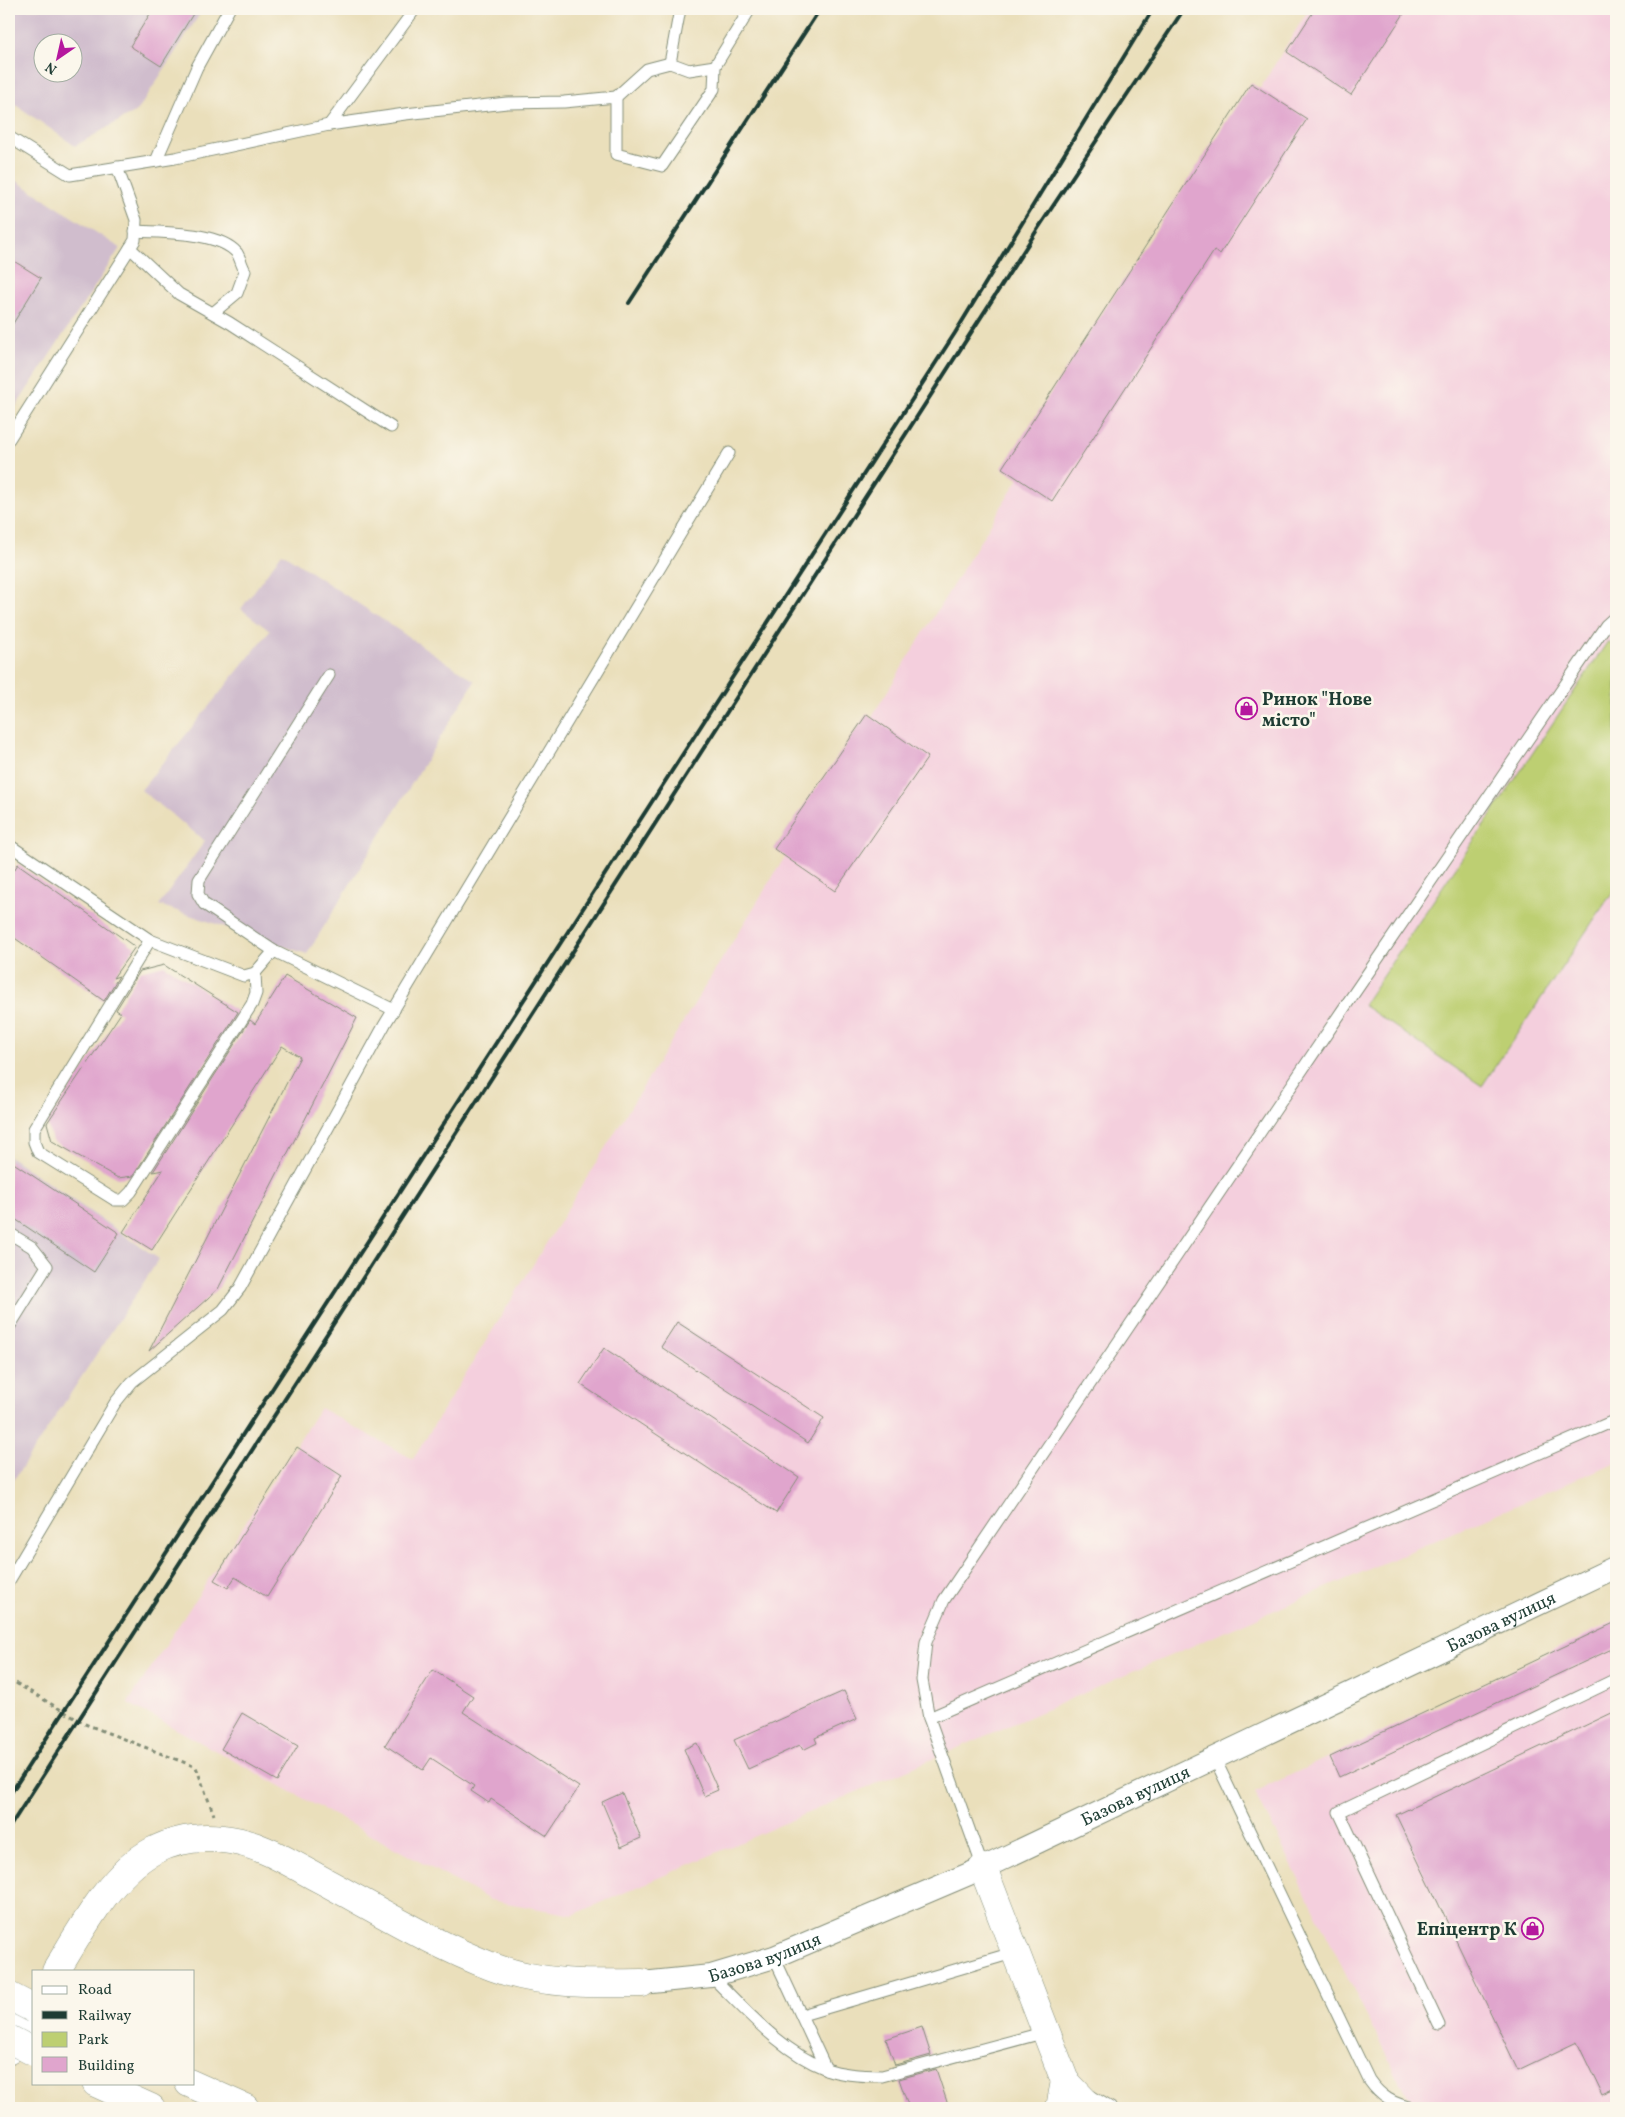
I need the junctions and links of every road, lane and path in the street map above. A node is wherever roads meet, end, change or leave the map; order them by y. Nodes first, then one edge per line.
1 (230, 9) edge
2 (415, 9) edge
3 (680, 9) edge
4 (750, 9) edge
5 (670, 62) junction
6 (714, 66) junction
7 (616, 97) junction
8 (329, 125) junction
9 (9, 137) edge
10 (156, 161) junction
11 (117, 167) junction
12 (135, 231) junction
13 (130, 248) junction
14 (213, 314) junction
15 (391, 427) dead end
16 (9, 439) edge
17 (729, 454) dead end
18 (1616, 616) edge
19 (329, 675) dead end
20 (9, 845) edge
21 (150, 940) junction
22 (274, 950) junction
23 (255, 973) junction
24 (394, 1010) junction
25 (9, 1233) edge
26 (9, 1327) edge
27 (1616, 1420) edge
28 (1616, 1567) edge
29 (9, 1581) edge
30 (9, 1679) edge
31 (1616, 1679) edge
32 (929, 1718) junction
33 (1214, 1757) junction
34 (224, 1839) junction
35 (983, 1868) junction
36 (1016, 1952) junction
37 (774, 1957) junction
38 (58, 1967) edge
39 (711, 1976) junction
40 (642, 1983) joint
41 (9, 1996) edge
42 (32, 1999) edge
43 (32, 2008) edge
44 (32, 2012) edge
45 (802, 2015) junction
46 (1439, 2025) dead end
47 (9, 2028) edge
48 (1046, 2031) junction
49 (9, 2040) edge
50 (9, 2050) edge
51 (32, 2051) edge
52 (826, 2069) junction
53 (1064, 2081) junction
54 (191, 2084) edge
55 (99, 2085) edge
56 (151, 2108) edge
57 (245, 2108) edge
58 (1060, 2108) edge
59 (1091, 2108) edge
60 (1111, 2108) edge
61 (1413, 2108) edge

1 - 10 lane
2 - 8 lane
3 - 5 lane
4 - 6 lane
5 - 6 lane
5 - 7 lane
6 - 7 lane
7 - 8 lane
8 - 10 lane
9 - 11 lane
10 - 11 lane
11 - 12 lane
12 - 13 lane
12 - 14 lane
13 - 14 lane
13 - 16 lane
14 - 15 lane
17 - 24 lane
18 - 32 lane
19 - 22 lane
20 - 21 lane
21 - 23 lane
21 - 23 lane
22 - 23 lane
22 - 24 lane
24 - 29 lane
25 - 26 lane
27 - 32 lane
28 - 33 street, Базова вулиця
30 - 34 path
31 - 46 lane
32 - 35 lane
33 - 35 street, Базова вулиця
33 - 61 lane
34 - 38 main road
34 - 40 main road
35 - 36 main road
35 - 37 street, Базова вулиця
36 - 45 lane
36 - 48 main road
37 - 39 street, Базова вулиця
37 - 45 lane
39 - 40 street, Базова вулиця
39 - 52 lane
41 - 43 main road, bridge
42 - 47 main road
44 - 50 main road
45 - 52 lane
48 - 52 lane
48 - 53 main road
49 - 51 main road, bridge
53 - 58 main road
53 - 59 main road
53 - 60 lane
54 - 57 main road
55 - 56 main road

